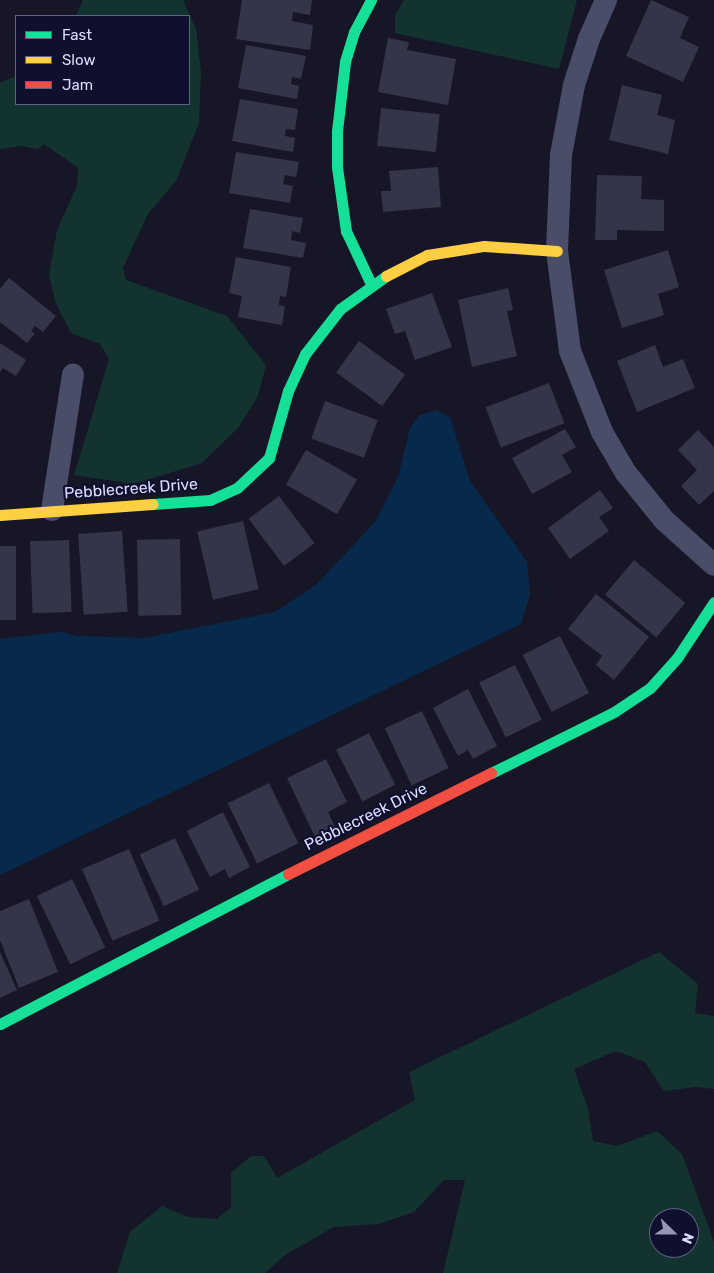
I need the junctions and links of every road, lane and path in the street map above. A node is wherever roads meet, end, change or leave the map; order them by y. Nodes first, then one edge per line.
1 (371, 0) edge
2 (606, 0) edge
3 (557, 251) junction
4 (371, 284) junction
5 (73, 375) dead end
6 (52, 510) junction
7 (0, 515) edge
8 (714, 565) edge
9 (714, 602) edge
10 (0, 1024) edge

1 - 4 street
2 - 3 street
3 - 4 street, Pebblecreek Drive
3 - 8 street
4 - 6 street, Pebblecreek Drive
5 - 6 street
6 - 7 street, Pebblecreek Drive
9 - 10 street, Pebblecreek Drive

